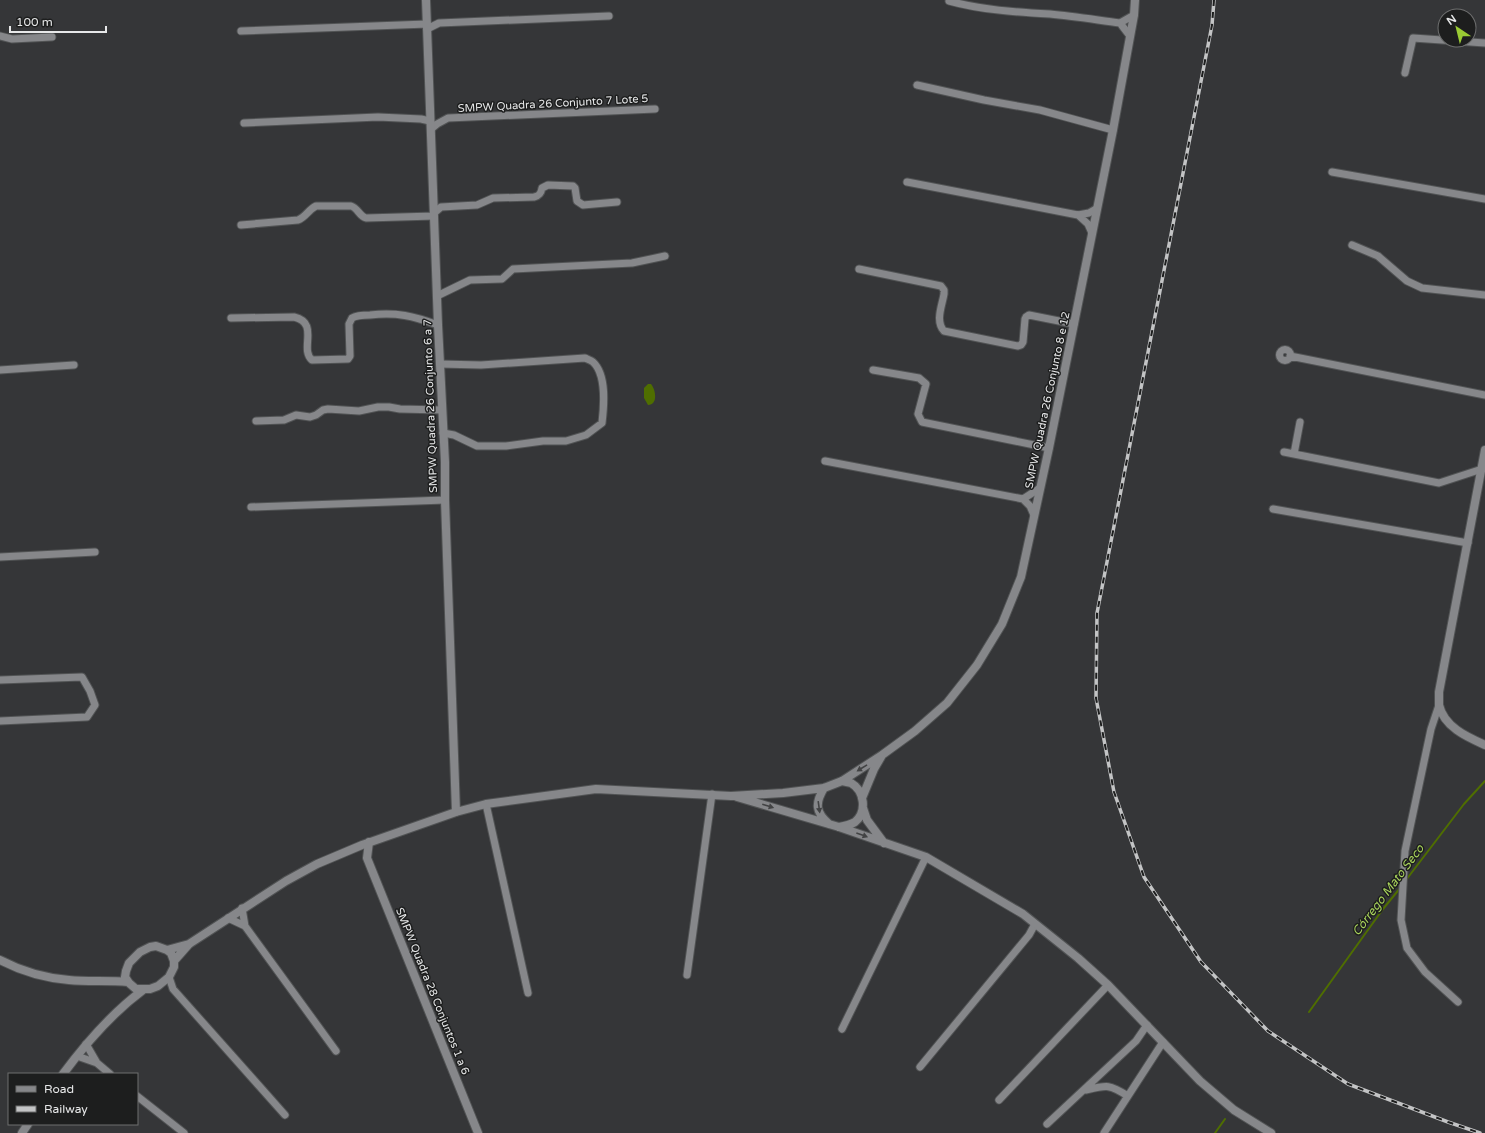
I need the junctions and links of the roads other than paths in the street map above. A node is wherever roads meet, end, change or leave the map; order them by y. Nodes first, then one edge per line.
1 (426, 0) edge
2 (1135, 0) edge
3 (948, 1) dead end
4 (1134, 15) junction
5 (609, 16) dead end
6 (1120, 23) junction
7 (427, 24) junction
8 (241, 31) dead end
9 (0, 36) edge
10 (1130, 36) junction
11 (52, 37) dead end
12 (1485, 43) edge
13 (1405, 73) dead end
14 (918, 85) dead end
15 (655, 109) dead end
16 (244, 123) dead end
17 (431, 125) junction
18 (1113, 130) junction
19 (1332, 172) dead end
20 (906, 182) dead end
21 (1485, 199) edge
22 (433, 201) junction
23 (617, 202) dead end
24 (441, 207) junction
25 (1096, 209) junction
26 (434, 214) junction
27 (1078, 215) junction
28 (241, 225) dead end
29 (1092, 233) junction
30 (1352, 245) dead end
31 (665, 256) dead end
32 (859, 269) dead end
33 (1485, 295) edge
34 (436, 296) junction
35 (231, 318) dead end
36 (1074, 324) junction
37 (438, 325) junction
38 (1290, 356) dead end
39 (440, 364) junction
40 (74, 365) dead end
41 (0, 370) edge
42 (873, 370) dead end
43 (1485, 395) edge
44 (442, 410) junction
45 (256, 421) dead end
46 (1300, 422) dead end
47 (443, 433) junction
48 (1049, 448) junction
49 (1485, 450) edge
50 (1284, 452) dead end
51 (1294, 454) junction
52 (825, 461) dead end
53 (1482, 469) junction
54 (1040, 488) junction
55 (1023, 499) junction
56 (445, 500) junction
57 (251, 507) dead end
58 (1273, 508) dead end
59 (1034, 515) junction
60 (1468, 543) junction
61 (95, 552) dead end
62 (0, 557) edge
63 (0, 680) edge
64 (1439, 705) junction
65 (0, 721) edge
66 (1485, 745) edge
67 (882, 755) junction
68 (842, 781) junction
69 (824, 788) junction
70 (712, 794) junction
71 (731, 796) junction
72 (862, 798) junction
73 (486, 804) junction
74 (863, 808) junction
75 (456, 812) junction
76 (829, 824) junction
77 (839, 827) junction
78 (369, 842) junction
79 (884, 843) junction
80 (352, 849) junction
81 (926, 857) junction
82 (367, 858) junction
83 (242, 908) junction
84 (228, 918) junction
85 (1036, 924) junction
86 (245, 926) junction
87 (189, 944) junction
88 (167, 950) junction
89 (0, 960) edge
90 (174, 960) junction
91 (126, 971) junction
92 (687, 975) dead end
93 (169, 977) junction
94 (108, 980) junction
95 (130, 984) junction
96 (160, 984) junction
97 (1108, 985) junction
98 (174, 989) junction
99 (143, 990) junction
100 (528, 993) dead end
101 (127, 1002) junction
102 (1458, 1002) dead end
103 (1147, 1025) junction
104 (842, 1029) dead end
105 (1163, 1042) junction
106 (86, 1044) junction
107 (336, 1051) dead end
108 (77, 1056) junction
109 (97, 1063) junction
110 (920, 1067) dead end
111 (64, 1073) edge
112 (109, 1073) edge
113 (1085, 1090) junction
114 (1128, 1096) junction
115 (138, 1097) edge
116 (998, 1100) dead end
117 (285, 1115) dead end
118 (1047, 1124) dead end
119 (184, 1133) edge
120 (478, 1133) edge
121 (1104, 1133) edge
122 (1271, 1133) edge

1 - 7 street, SMPW Quadra 26 Conjunto 6 a 7
2 - 4 street, SMPW Quadra 26 Conjunto 8 e 12
3 - 6 street
4 - 6 street
4 - 10 street, SMPW Quadra 26 Conjunto 8 e 12
5 - 7 street
6 - 10 street
7 - 8 street
7 - 17 street, SMPW Quadra 26 Conjunto 6 a 7
9 - 11 street
10 - 18 street, SMPW Quadra 26 Conjunto 8 e 12
12 - 13 street
14 - 18 street
15 - 17 street, SMPW Quadra 26 Conjunto 7 Lote 5
16 - 17 street
17 - 22 street, SMPW Quadra 26 Conjunto 6 a 7
18 - 25 street, SMPW Quadra 26 Conjunto 8 e 12
19 - 21 street
20 - 27 street
22 - 24 street
22 - 26 street, SMPW Quadra 26 Conjunto 6 a 7
23 - 24 street
24 - 26 street
25 - 27 street
25 - 29 street, SMPW Quadra 26 Conjunto 8 e 12
26 - 28 street
26 - 34 street, SMPW Quadra 26 Conjunto 6 a 7
27 - 29 street
29 - 36 street, SMPW Quadra 26 Conjunto 8 e 12
30 - 33 street
31 - 34 street
32 - 36 street
34 - 37 street, SMPW Quadra 26 Conjunto 6 a 7
35 - 37 street
36 - 48 street, SMPW Quadra 26 Conjunto 8 e 12
37 - 39 street, SMPW Quadra 26 Conjunto 6 a 7
38 - 43 street
39 - 44 street, SMPW Quadra 26 Conjunto 6 a 7
39 - 47 street
40 - 41 street
42 - 48 street
44 - 45 street
44 - 47 street, SMPW Quadra 26 Conjunto 6 a 7
46 - 51 street
47 - 56 street, SMPW Quadra 26 Conjunto 6 a 7
48 - 54 street, SMPW Quadra 26 Conjunto 8 e 12
49 - 53 street
50 - 51 street
51 - 53 street
52 - 55 street
53 - 60 street
54 - 55 street
54 - 59 street, SMPW Quadra 26 Conjunto 8 e 12
55 - 59 street
56 - 57 street
56 - 75 street, SMPW Quadra 26 Conjunto 6 a 7
58 - 60 street
59 - 67 street, SMPW Quadra 26 Conjunto 8 e 12
60 - 64 street
61 - 62 street
63 - 65 street
64 - 66 street
64 - 102 street
67 -> 68 street, SMPW Quadra 26 Conjunto 8 e 12
67 - 72 street, SMPW Quadra 26 Conjunto 8 e 12
68 - 69 street
68 - 72 street
69 - 71 street
69 -> 76 street
70 - 71 street
70 - 73 street
70 - 92 street
71 -> 76 street
72 - 74 street
73 - 75 street
73 - 100 street
74 - 77 street
74 - 79 street
75 - 78 street
76 - 77 street
77 -> 79 street
78 - 80 street
78 - 82 street, SMPW Quadra 28 Conjuntos 1 a 6
79 - 81 street
80 - 82 street
80 - 83 street
81 - 85 street
81 - 104 street
82 - 120 street, SMPW Quadra 28 Conjuntos 1 a 6
83 - 84 street
83 - 86 street
84 - 86 street
84 - 87 street
85 - 97 street
85 - 110 street
86 - 107 street
87 - 88 street
87 - 90 street
88 - 90 street
88 - 91 street
89 - 94 street
90 - 93 street
91 - 94 street
91 - 95 street
93 - 96 street
93 - 98 street
94 - 95 street
95 - 99 street
95 - 101 street
96 - 98 street
96 - 99 street
97 - 103 street
97 - 116 street
98 - 117 street
99 - 101 street
101 - 106 street
103 - 105 street
103 - 113 street
105 - 114 street
105 - 122 street
106 - 108 street
106 - 109 street
108 - 109 street
108 - 111 street
109 - 112 street
113 - 114 street
113 - 118 street
114 - 121 street
115 - 119 street

